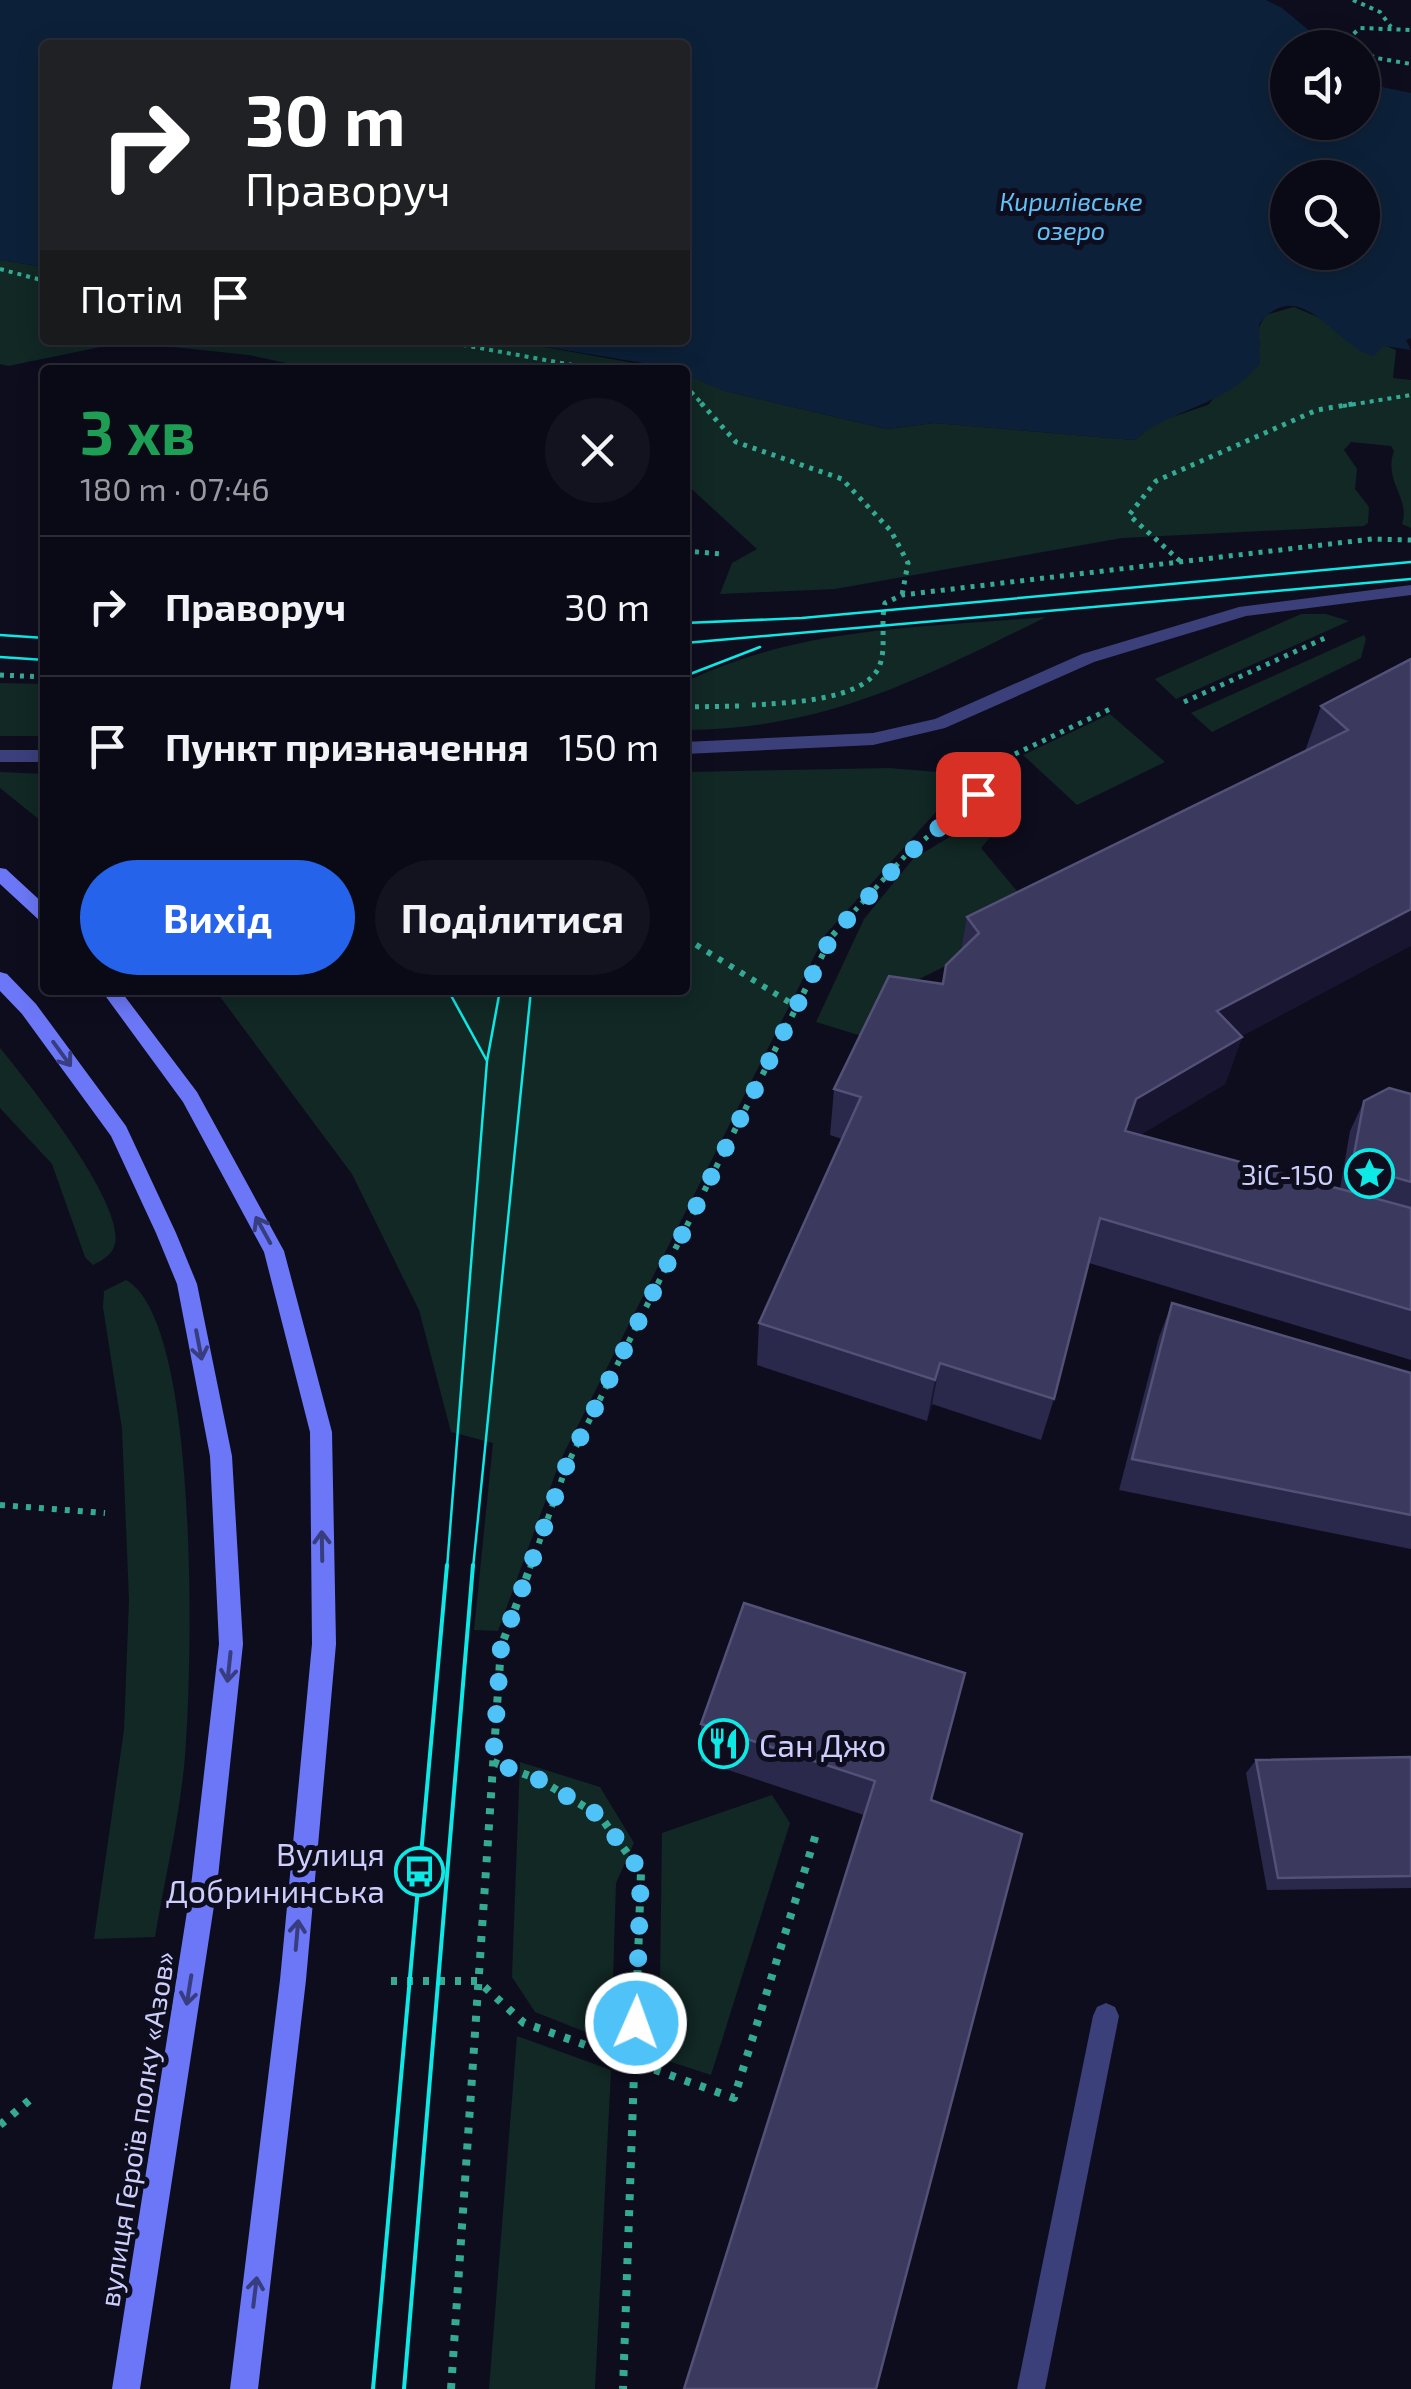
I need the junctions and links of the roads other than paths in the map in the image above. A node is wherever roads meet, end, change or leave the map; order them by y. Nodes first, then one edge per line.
1 (1411, 590) edge
2 (690, 748) edge
3 (0, 756) edge
4 (40, 756) edge
5 (0, 874) edge
6 (40, 910) edge
7 (0, 980) edge
8 (114, 995) edge
9 (1106, 2016) dead end
10 (126, 2389) edge
11 (244, 2389) edge
12 (1030, 2389) edge

1 - 2 street
3 - 4 street
5 - 6 main road
7 -> 10 main road, вулиця Героїв полку «Азов»
11 -> 8 main road
9 - 12 street

